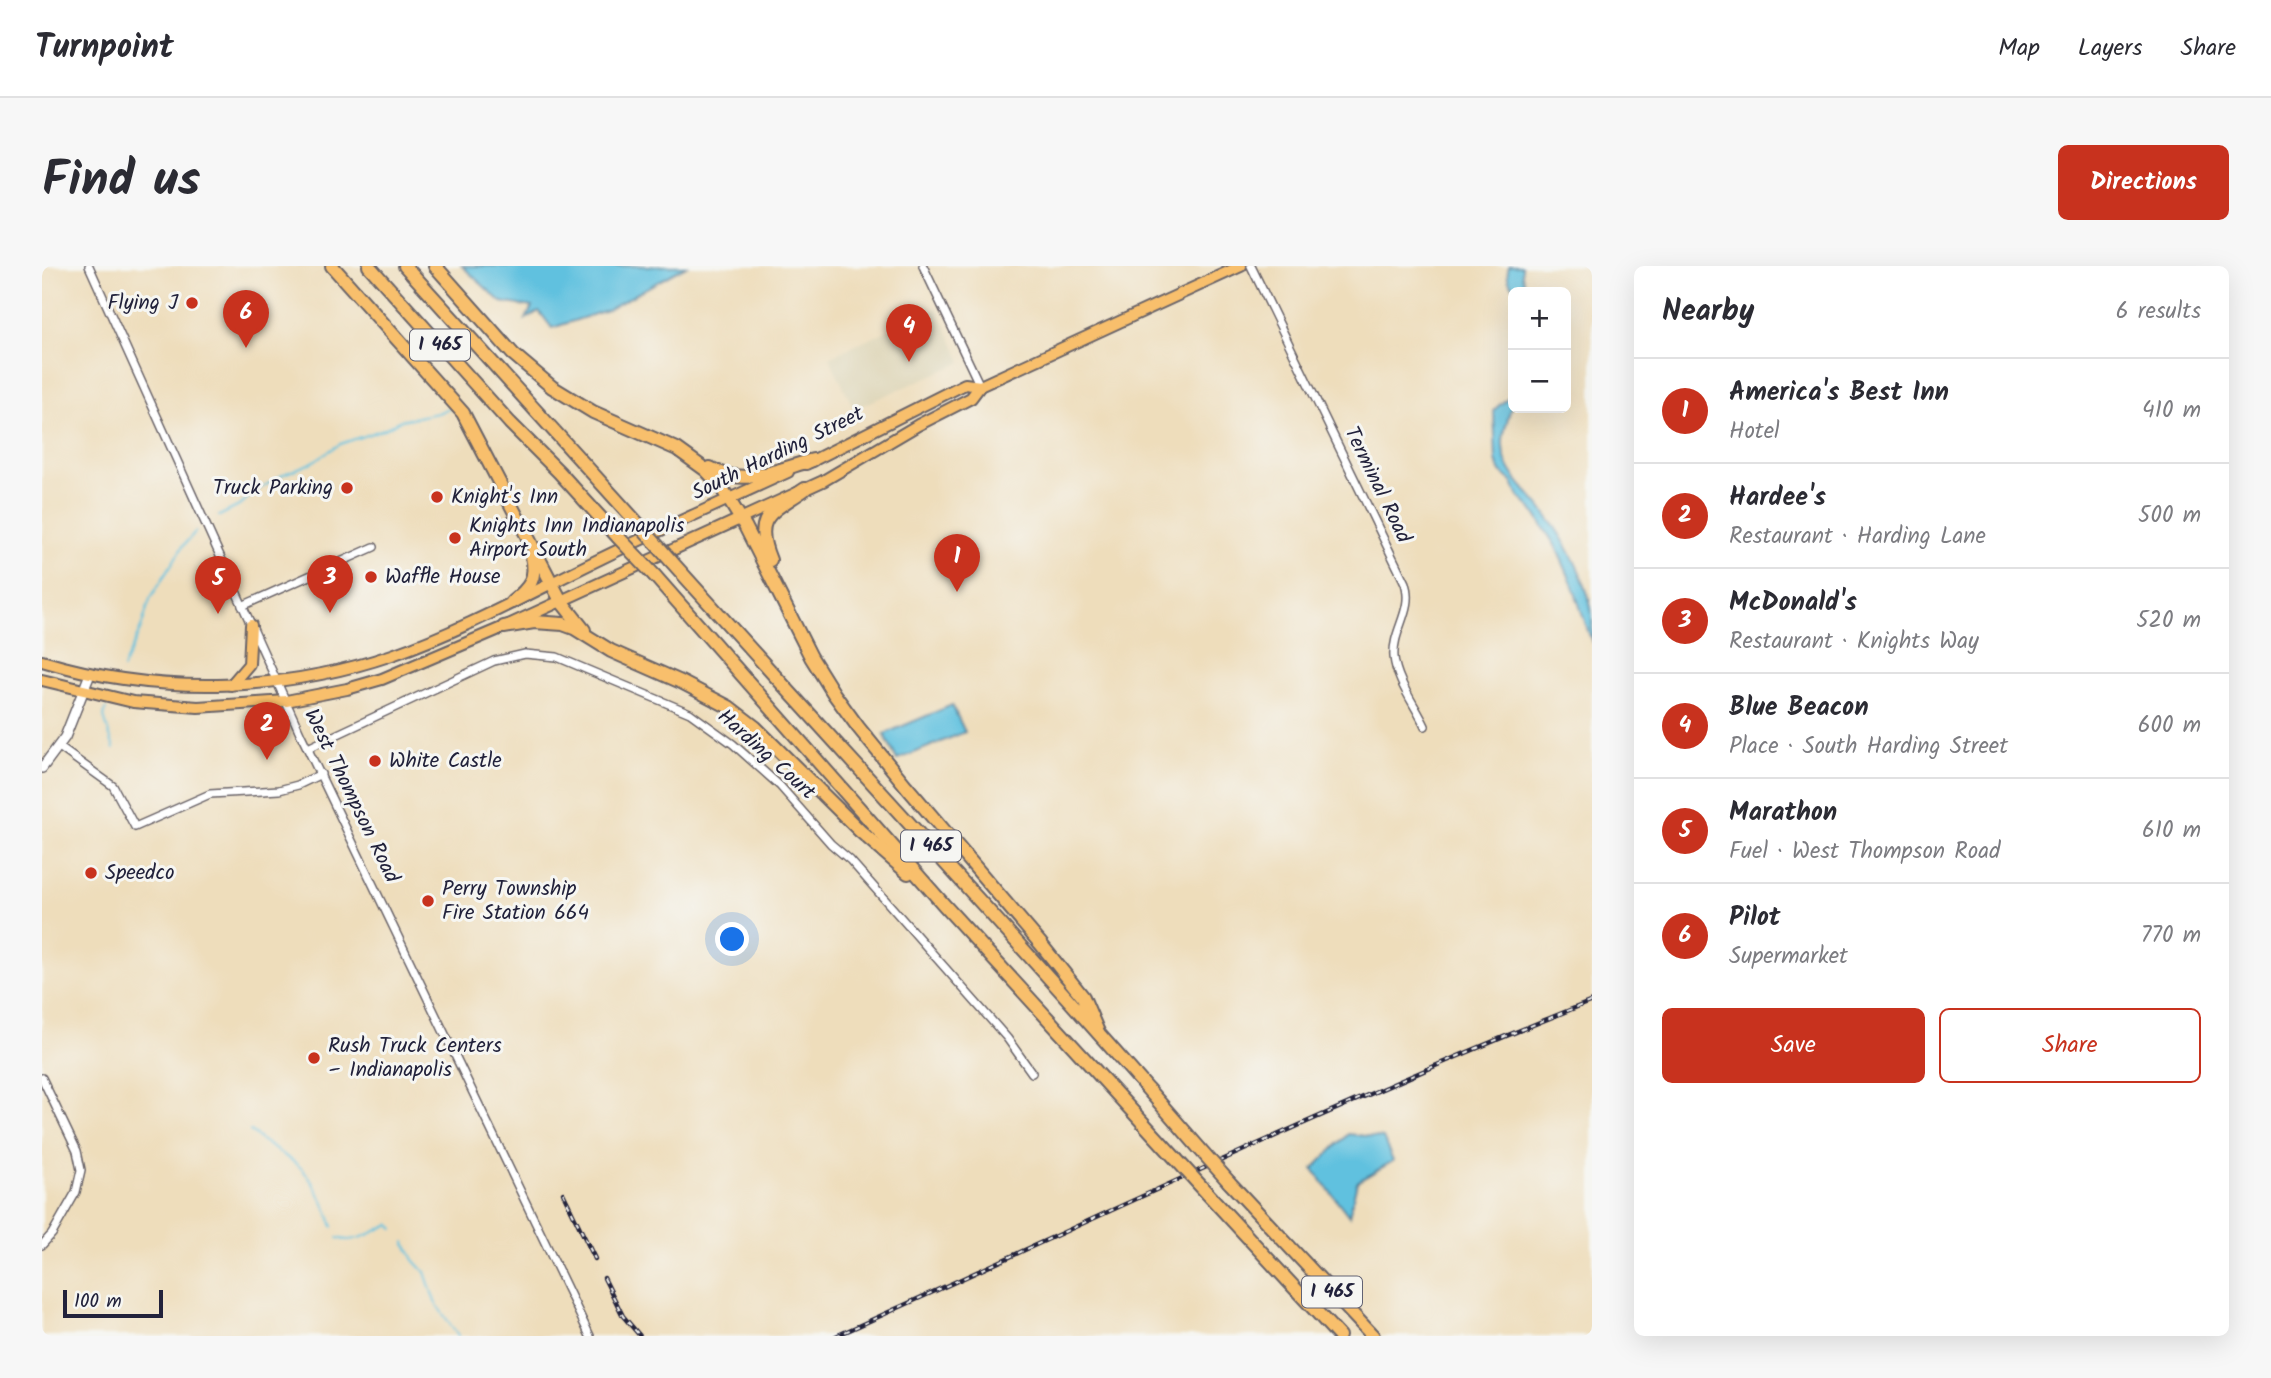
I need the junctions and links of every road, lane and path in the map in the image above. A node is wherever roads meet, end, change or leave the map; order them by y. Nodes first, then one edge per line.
1 (89, 266) edge
2 (332, 266) edge
3 (369, 266) edge
4 (405, 266) edge
5 (435, 266) edge
6 (923, 266) edge
7 (1241, 266) edge
8 (1251, 266) edge
9 (980, 386) junction
10 (692, 459) junction
11 (813, 460) junction
12 (805, 489) junction
13 (729, 499) junction
14 (740, 517) junction
15 (530, 546) junction
16 (374, 547) dead end
17 (551, 583) junction
18 (561, 601) junction
19 (512, 602) junction
20 (242, 606) junction
21 (793, 620) junction
22 (251, 625) junction
23 (504, 627) junction
24 (594, 640) junction
25 (42, 662) edge
26 (90, 674) junction
27 (42, 680) edge
28 (277, 681) junction
29 (231, 685) junction
30 (84, 691) junction
31 (286, 701) junction
32 (1425, 726) dead end
33 (59, 747) junction
34 (308, 748) junction
35 (42, 768) edge
36 (321, 775) junction
37 (945, 905) junction
38 (1098, 1032) junction
39 (1032, 1073) dead end
40 (42, 1078) edge
41 (44, 1088) edge
42 (42, 1245) edge
43 (590, 1336) edge
44 (1339, 1336) edge
45 (1373, 1336) edge

1 - 20 street, West Thompson Road
2 - 15 highway
3 - 37 highway, I 465, bridge
4 - 38 highway, I 465, bridge
5 - 10 highway
6 - 9 street
7 - 9 main road, South Harding Street
8 - 32 street, Terminal Road
9 - 11 main road, South Harding Street
9 - 12 main road, South Harding Street
10 - 11 highway
10 - 13 highway
11 - 13 main road, South Harding Street
12 - 14 main road, South Harding Street
12 - 21 highway
13 - 14 highway
13 - 17 main road, South Harding Street
14 - 18 main road, South Harding Street
14 - 21 highway
15 - 17 highway
15 - 19 highway
16 - 20 street
17 - 18 highway
17 - 19 main road, South Harding Street
18 - 23 main road, South Harding Street
18 - 24 highway
19 - 28 main road, South Harding Street
20 - 22 street, West Thompson Road
21 - 38 highway
22 - 28 street, West Thompson Road
22 - 29 main road
23 - 24 highway
23 - 31 main road, South Harding Street
24 - 37 highway
25 - 26 main road, South Harding Street
26 - 29 main road, South Harding Street
26 - 30 street
27 - 30 main road, South Harding Street
28 - 29 main road, South Harding Street
28 - 31 street, West Thompson Road
30 - 31 main road, South Harding Street
30 - 33 street
31 - 34 street, West Thompson Road
33 - 35 street
33 - 36 street
34 - 36 street, West Thompson Road
34 - 39 street, Harding Court
36 - 43 street, West Thompson Road
37 - 44 highway, I 465, bridge
38 - 45 highway, I 465, bridge
40 - 41 street
41 - 42 street

